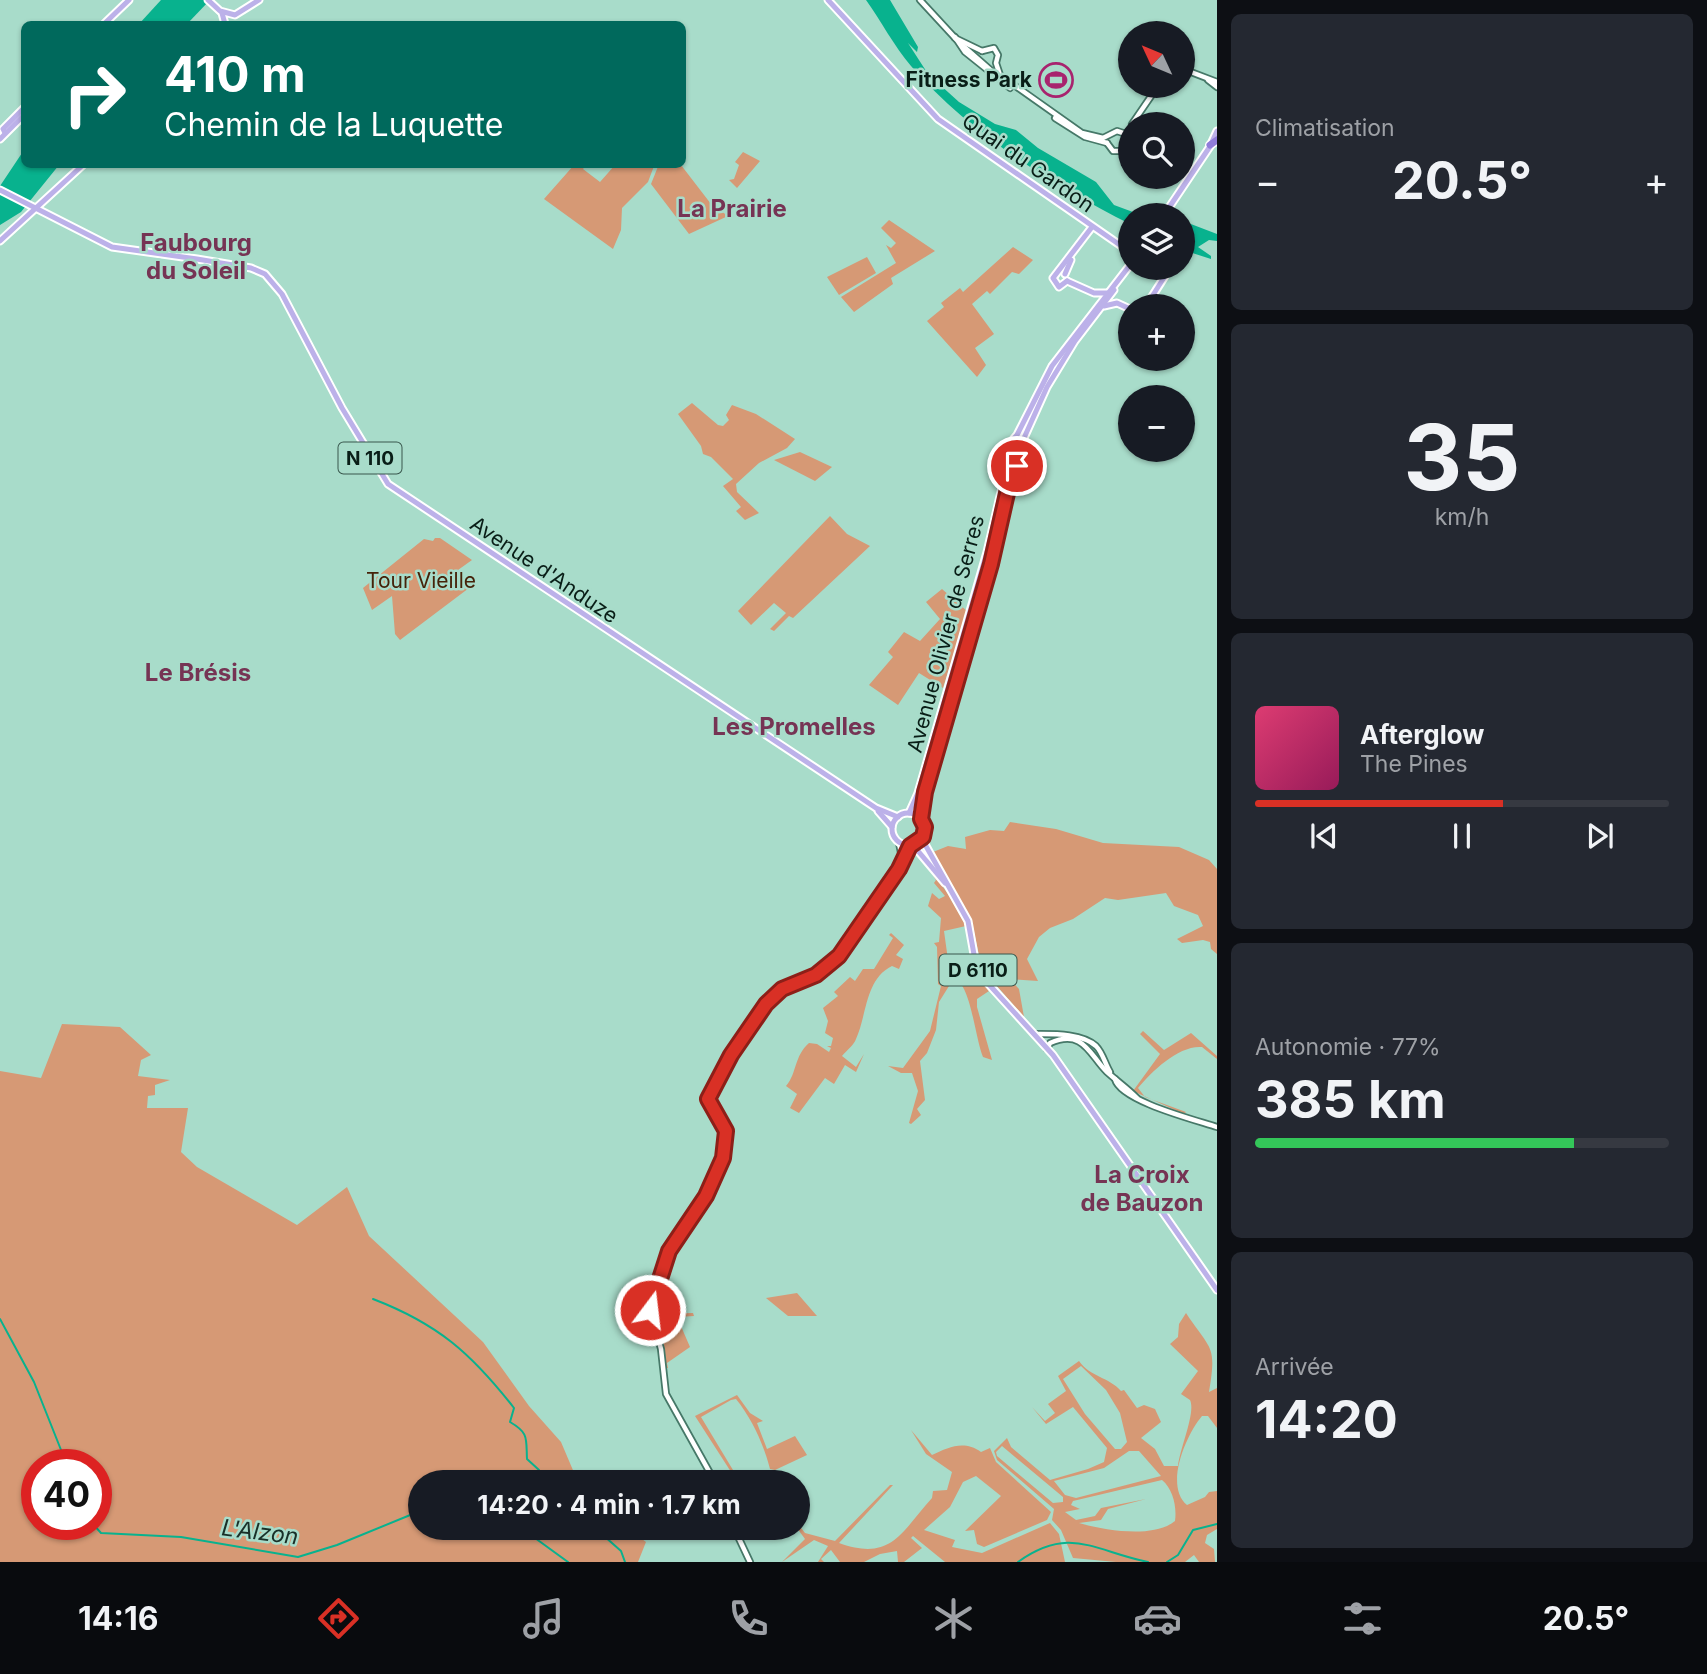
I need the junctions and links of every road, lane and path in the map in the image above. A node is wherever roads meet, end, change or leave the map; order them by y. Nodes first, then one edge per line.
1 (129, 0) edge
2 (259, 0) edge
3 (828, 0) edge
4 (920, 0) edge
5 (211, 2) edge
6 (226, 19) edge
7 (107, 21) edge
8 (954, 37) junction
9 (982, 51) junction
10 (983, 62) junction
11 (996, 63) junction
12 (1195, 74) edge
13 (1201, 76) junction
14 (1002, 82) junction
15 (1217, 82) edge
16 (1217, 87) edge
17 (21, 114) edge
18 (1118, 131) edge
19 (1217, 131) edge
20 (1109, 135) junction
21 (2, 136) edge
22 (1215, 141) edge
23 (1107, 143) junction
24 (1118, 151) edge
25 (80, 168) edge
26 (0, 190) edge
27 (1172, 203) edge
28 (36, 210) junction
29 (1092, 227) junction
30 (0, 241) edge
31 (1118, 243) edge
32 (1062, 273) junction
33 (1120, 280) edge
34 (1067, 281) junction
35 (1094, 293) junction
36 (1110, 293) junction
37 (1117, 303) joint
38 (1100, 306) junction
39 (1013, 442) junction
40 (1024, 445) junction
41 (1006, 462) junction
42 (1017, 466) junction
43 (876, 808) junction
44 (909, 813) junction
45 (898, 817) junction
46 (921, 819) junction
47 (892, 827) junction
48 (922, 839) junction
49 (899, 843) junction
50 (912, 846) junction
51 (901, 862) junction
52 (951, 890) junction
53 (1035, 1034) junction
54 (1047, 1049) junction
55 (1113, 1077) junction
56 (1217, 1127) edge
57 (1217, 1290) edge
58 (708, 1470) edge
59 (740, 1540) edge
60 (750, 1562) edge

1 - 7 main road
2 - 6 main road
3 - 29 main road, Quai du Gardon
4 - 8 street
5 - 6 main road
8 - 9 street
8 - 10 street
8 - 14 street
9 - 10 street
9 - 11 street
10 - 11 street
10 - 14 street
11 - 20 street
12 - 13 street
13 - 15 street
13 - 16 street
14 - 23 street
17 - 21 main road
18 - 20 street
19 - 22 main road
20 - 23 street
22 - 27 main road
23 - 24 street
25 - 28 main road
26 - 28 main road
28 - 30 main road
28 - 43 main road, Avenue d'Anduze / N 110
29 - 31 main road, Quai du Gardon
29 - 32 main road
32 - 34 main road
32 - 34 main road
33 - 36 main road
34 - 35 main road
35 - 36 main road
35 - 38 main road
36 - 37 main road
36 - 38 main road
37 - 38 main road
38 - 39 main road
38 - 40 main road
39 - 40 main road
39 - 41 main road
40 - 42 main road
41 - 42 main road
41 - 44 main road, Avenue Olivier de Serres
42 - 46 main road, Avenue Olivier de Serres
43 - 45 main road, Avenue d'Anduze / N 110
43 - 47 main road, Avenue d'Anduze / N 110
44 - 45 main road
44 - 46 main road
45 - 47 main road
46 - 48 main road
47 - 49 main road
48 - 50 main road
48 - 52 main road, D 6110
49 - 50 main road
49 - 51 street
50 - 51 street
50 - 52 main road, D 6110
51 - 58 street
52 - 53 main road, D 6110
53 - 54 main road, D 6110
53 - 55 street
54 - 55 street
54 - 57 main road, D 6110
55 - 56 street
59 - 60 street

